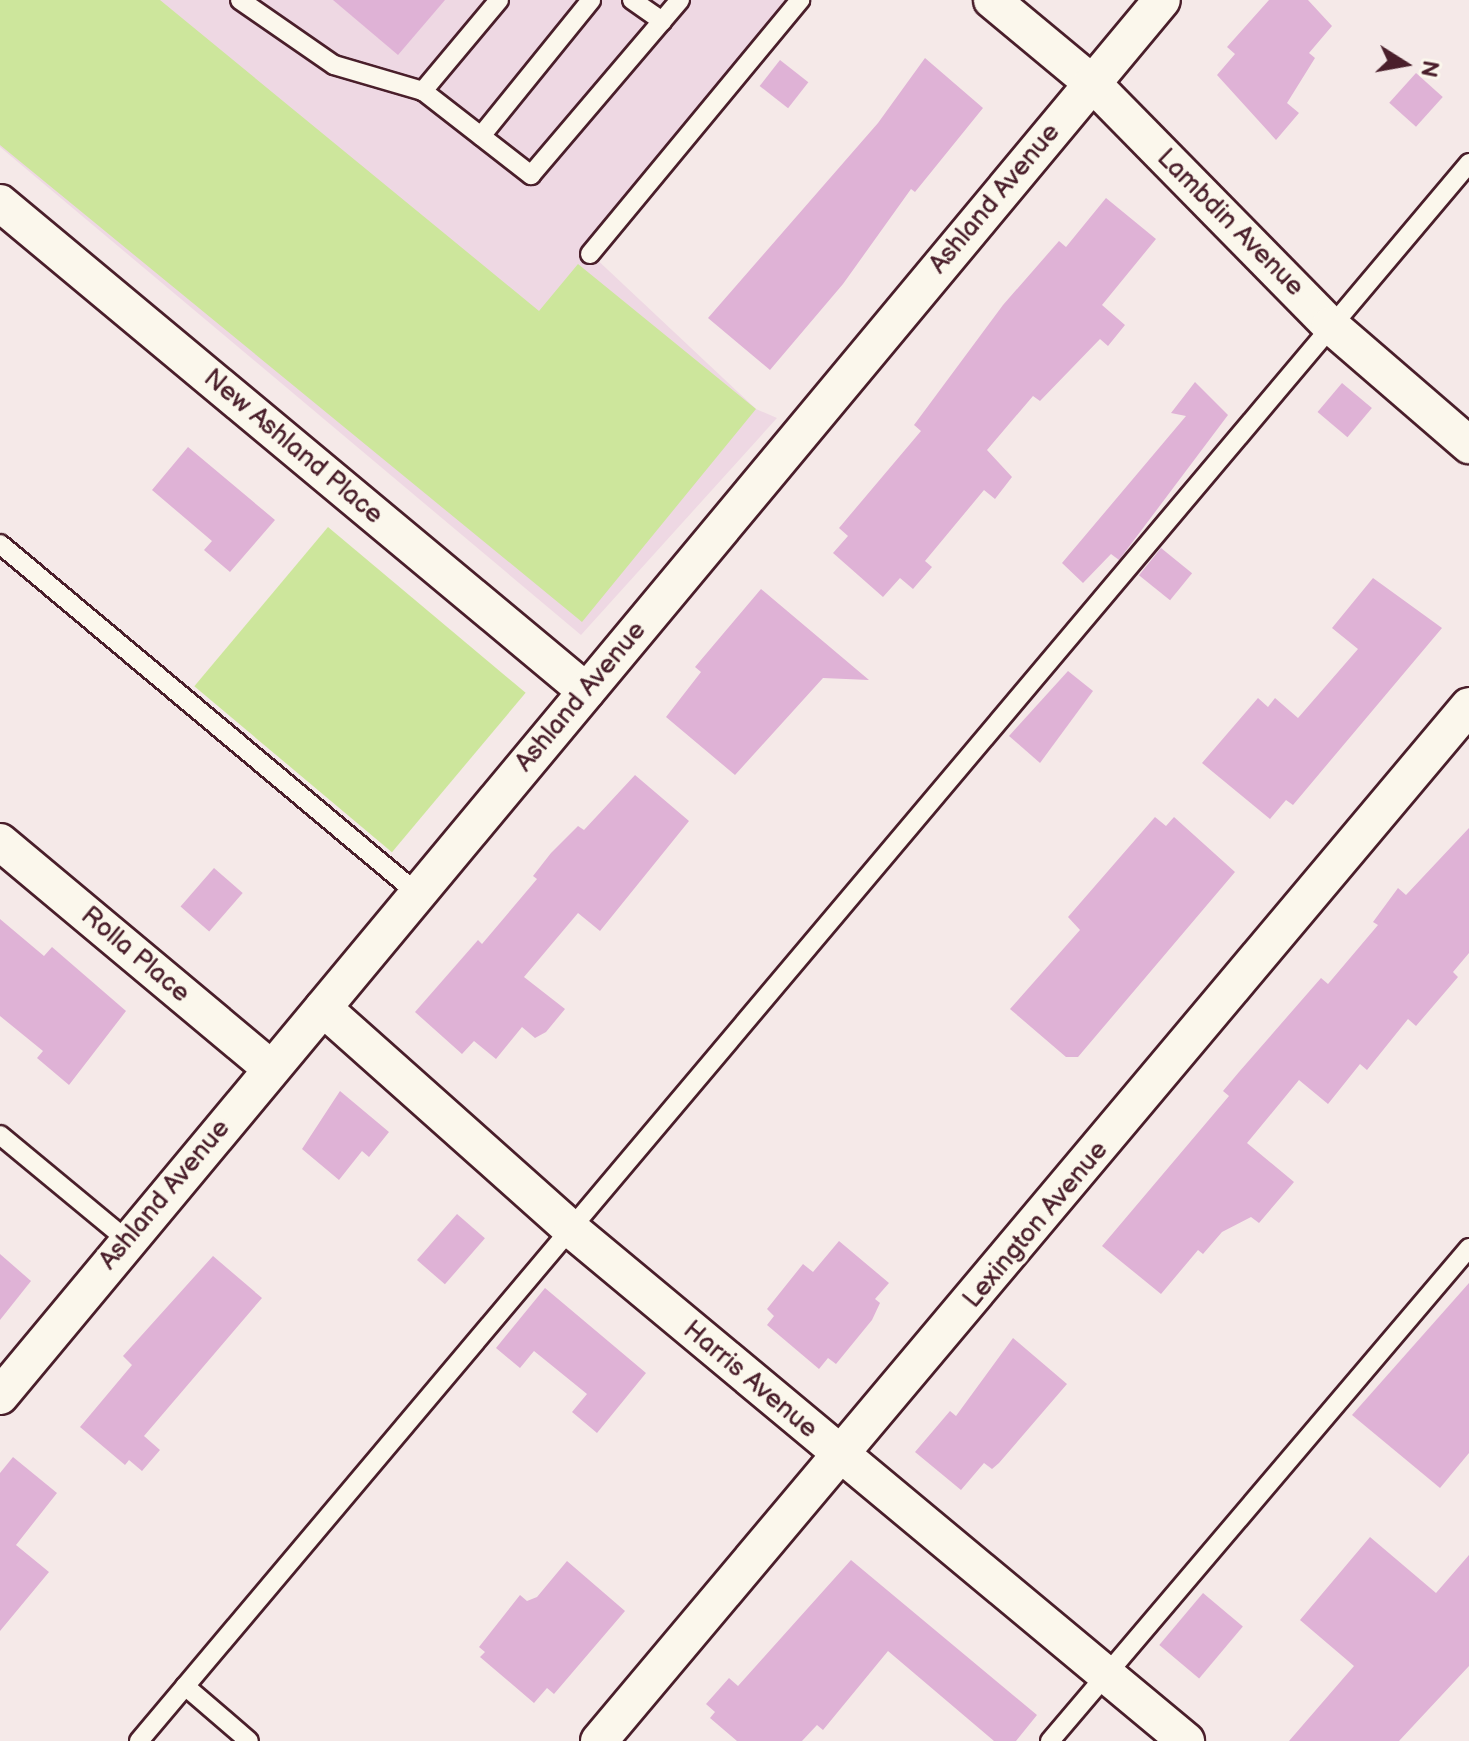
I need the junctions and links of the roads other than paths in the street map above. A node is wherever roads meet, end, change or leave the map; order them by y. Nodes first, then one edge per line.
1 (240, 0) edge
2 (499, 0) edge
3 (591, 0) edge
4 (632, 0) edge
5 (680, 0) edge
6 (800, 0) edge
7 (992, 0) edge
8 (1162, 0) edge
9 (662, 21) junction
10 (1092, 83) junction
11 (423, 91) junction
12 (481, 136) junction
13 (1469, 163) edge
14 (0, 203) edge
15 (590, 254) dead end
16 (1330, 325) junction
17 (1469, 445) edge
18 (0, 544) edge
19 (586, 691) junction
20 (1469, 706) edge
21 (0, 842) edge
22 (418, 894) junction
23 (323, 1008) junction
24 (270, 1068) junction
25 (0, 1135) edge
26 (572, 1230) junction
27 (127, 1240) junction
28 (1469, 1248) edge
29 (0, 1396) edge
30 (842, 1458) junction
31 (1105, 1675) junction
32 (185, 1686) junction
33 (139, 1741) edge
34 (249, 1741) edge
35 (599, 1741) edge
36 (1050, 1741) edge
37 (1186, 1741) edge

1 - 11 lane
2 - 11 lane
3 - 12 lane
4 - 9 lane
5 - 9 lane
6 - 15 lane
7 - 10 street, Lambdin Avenue
8 - 10 street, Ashland Avenue
9 - 12 lane
10 - 16 street, Lambdin Avenue
10 - 19 street, Ashland Avenue
11 - 12 lane
13 - 16 lane
14 - 19 street, New Ashland Place
16 - 17 street, Lambdin Avenue
16 - 26 lane
18 - 22 lane
19 - 22 street, Ashland Avenue
20 - 30 street, Lexington Avenue
21 - 24 street, Rolla Place
22 - 23 street, Ashland Avenue
23 - 24 street, Ashland Avenue
23 - 26 street, Harris Avenue
24 - 27 street, Ashland Avenue
25 - 27 lane
26 - 30 street, Harris Avenue
26 - 32 lane
27 - 29 street, Ashland Avenue
28 - 31 lane
30 - 31 street, Harris Avenue
30 - 35 street, Lexington Avenue
31 - 36 lane
31 - 37 street, Harris Avenue
32 - 33 lane
32 - 34 lane

